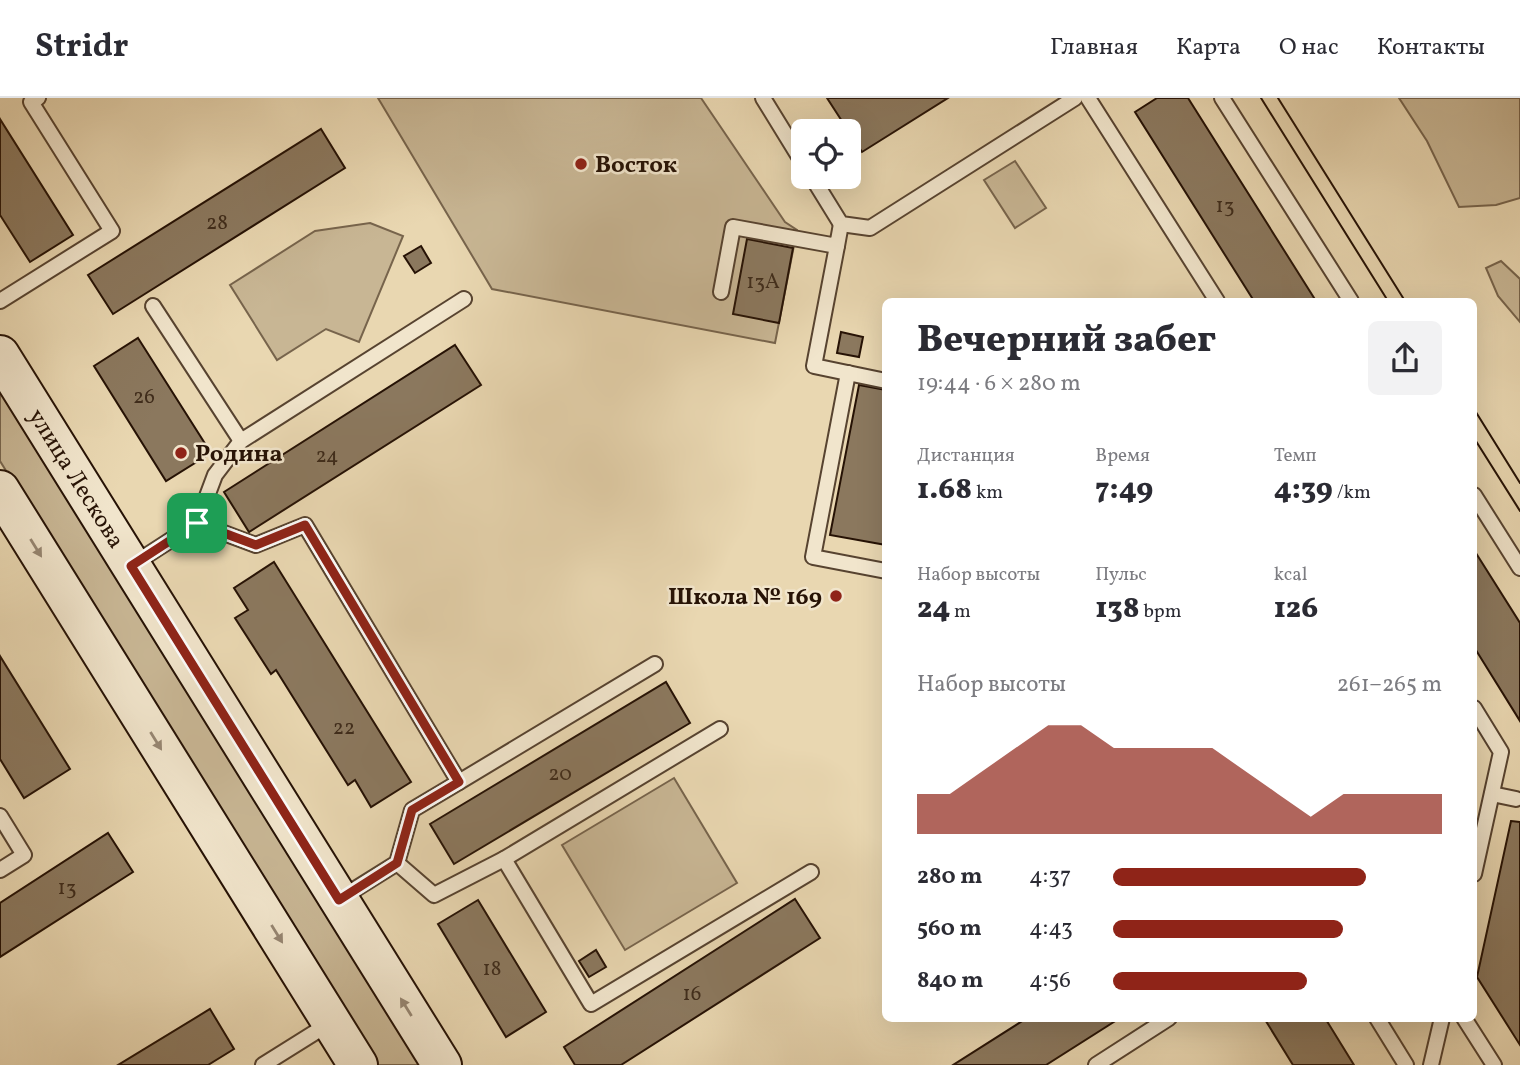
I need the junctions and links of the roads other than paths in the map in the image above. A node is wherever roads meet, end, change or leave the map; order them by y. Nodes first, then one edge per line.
1 (38, 98) edge
2 (763, 98) edge
3 (1075, 98) edge
4 (1088, 98) edge
5 (1222, 98) edge
6 (791, 144) edge
7 (819, 189) edge
8 (841, 224) junction
9 (837, 246) junction
10 (721, 292) dead end
11 (1215, 298) edge
12 (1349, 298) edge
13 (464, 299) dead end
14 (0, 301) edge
15 (153, 306) dead end
16 (0, 355) edge
17 (848, 373) junction
18 (882, 381) edge
19 (241, 442) junction
20 (0, 490) edge
21 (1477, 500) edge
22 (197, 523) junction
23 (131, 566) junction
24 (1520, 568) edge
25 (882, 570) edge
26 (655, 664) dead end
27 (1477, 713) edge
28 (720, 729) dead end
29 (459, 782) junction
30 (1492, 794) junction
31 (1516, 799) dead end
32 (0, 816) edge
33 (504, 859) junction
34 (1477, 861) edge
35 (397, 863) junction
36 (0, 870) edge
37 (811, 872) dead end
38 (339, 900) junction
39 (331, 1022) junction
40 (1164, 1022) edge
41 (1379, 1022) edge
42 (1441, 1022) edge
43 (1466, 1022) edge
44 (1403, 1064) edge
45 (263, 1065) edge
46 (358, 1065) edge
47 (442, 1065) edge
48 (1096, 1065) edge
49 (1431, 1065) edge
50 (1493, 1065) edge

1 - 14 lane
2 - 6 lane
3 - 8 lane
4 - 11 lane
5 - 12 lane
7 - 8 lane
8 - 9 lane
9 - 10 lane
9 - 17 lane
13 - 19 lane
15 - 19 lane
16 - 23 main road, улица Лескова
17 - 18 lane
17 - 25 lane
19 - 22 lane
20 -> 39 main road
21 - 24 lane
22 - 23 lane
22 - 29 lane
23 - 38 main road, улица Лескова
26 - 29 lane
27 - 30 lane
28 - 33 lane
29 - 35 lane
30 - 31 lane
30 - 34 lane
32 - 36 lane
33 - 35 lane
33 - 37 lane
35 - 38 lane
47 -> 38 main road, улица Лескова
39 - 45 lane
39 - 46 main road
40 - 48 lane
41 - 44 lane
42 - 49 lane
43 - 50 lane

